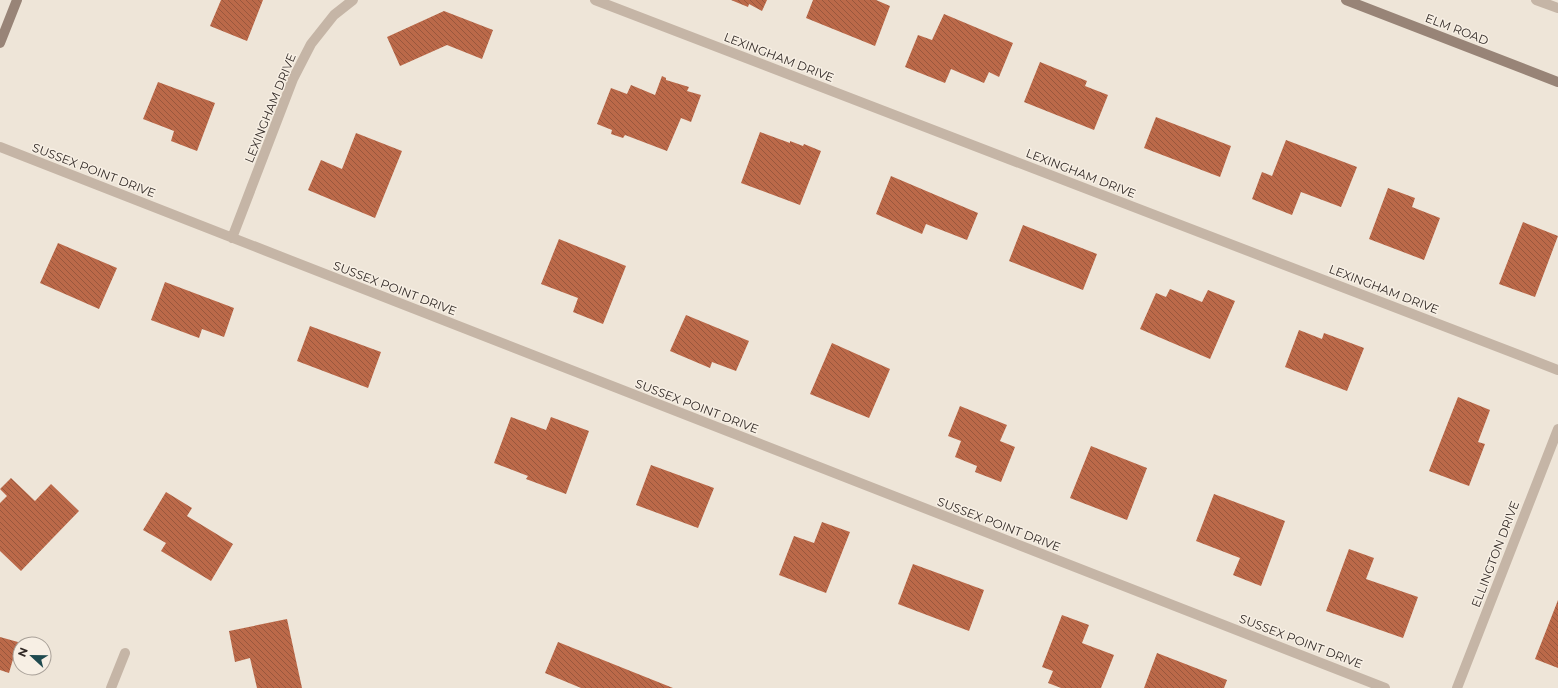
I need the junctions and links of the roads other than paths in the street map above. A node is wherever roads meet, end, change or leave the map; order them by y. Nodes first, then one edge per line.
1 (17, 0) edge
2 (353, 0) edge
3 (595, 0) edge
4 (1346, 0) edge
5 (1536, 0) edge
6 (1558, 8) edge
7 (0, 43) edge
8 (1558, 82) edge
9 (0, 147) edge
10 (232, 238) junction
11 (1558, 370) edge
12 (1558, 429) edge
13 (125, 653) dead end
14 (111, 688) edge
15 (1385, 688) edge
16 (1457, 688) edge

1 - 7 street
2 - 10 street, LEXINGHAM DRIVE
3 - 11 street, LEXINGHAM DRIVE
4 - 8 street, ELM ROAD
5 - 6 street
9 - 10 street, SUSSEX POINT DRIVE
10 - 15 street, SUSSEX POINT DRIVE
12 - 16 street, ELLINGTON DRIVE
13 - 14 street

